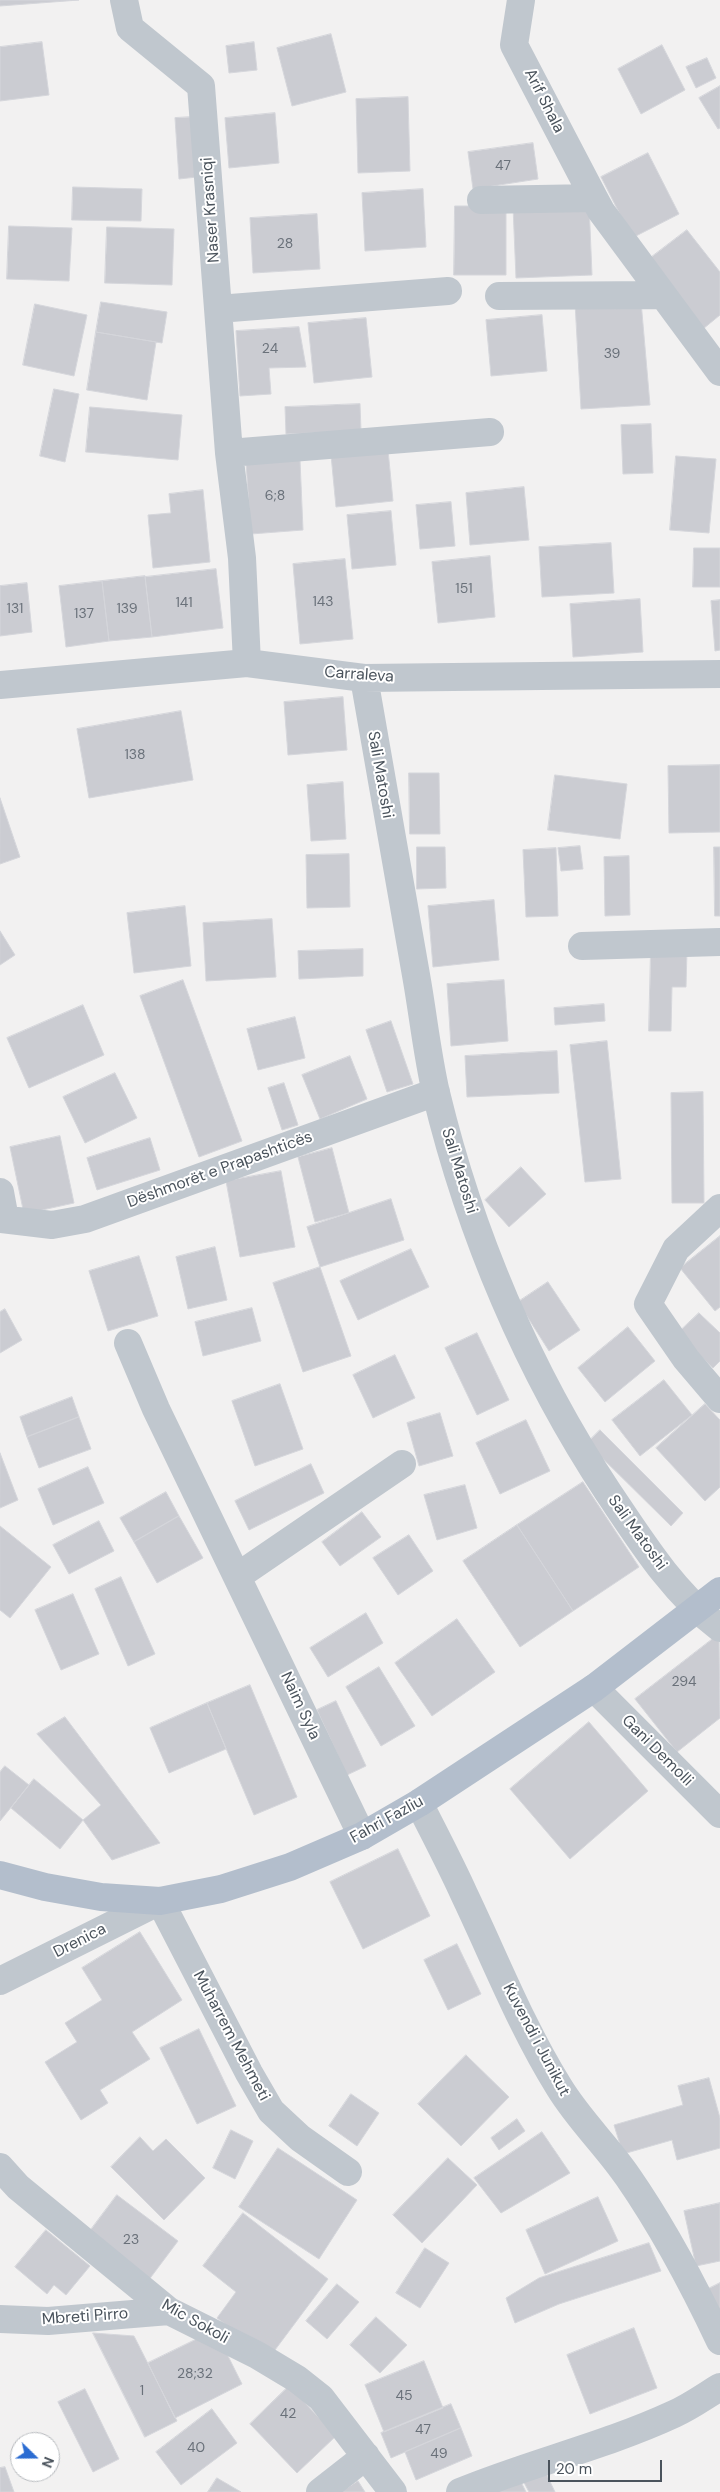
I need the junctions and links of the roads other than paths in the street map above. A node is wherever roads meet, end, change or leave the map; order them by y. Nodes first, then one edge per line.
1 (124, 0) edge
2 (521, 0) edge
3 (594, 198) junction
4 (481, 200) dead end
5 (448, 291) dead end
6 (662, 295) junction
7 (499, 296) dead end
8 (218, 309) junction
9 (718, 368) edge
10 (490, 432) dead end
11 (229, 453) junction
12 (247, 663) junction
13 (720, 674) edge
14 (364, 678) junction
15 (0, 686) edge
16 (720, 942) edge
17 (582, 946) dead end
18 (436, 1092) junction
19 (0, 1192) edge
20 (720, 1208) edge
21 (3, 1219) edge
22 (128, 1343) dead end
23 (720, 1399) edge
24 (402, 1464) dead end
25 (238, 1576) junction
26 (720, 1591) edge
27 (697, 1610) junction
28 (720, 1628) edge
29 (594, 1688) junction
30 (419, 1802) junction
31 (720, 1814) edge
32 (362, 1836) junction
33 (0, 1875) edge
34 (160, 1901) junction
35 (0, 1981) edge
36 (0, 2167) edge
37 (348, 2172) dead end
38 (170, 2311) junction
39 (0, 2319) edge
40 (720, 2342) edge
41 (720, 2387) edge
42 (366, 2456) junction
43 (320, 2492) edge
44 (393, 2492) edge
45 (460, 2492) edge

1 - 8 street, Naser Krasniqi
2 - 3 street, Arif Shala
3 - 4 street
3 - 6 street, Arif Shala
5 - 8 street
6 - 7 street
6 - 9 street, Arif Shala
8 - 11 street, Naser Krasniqi
10 - 11 street
11 - 12 street, Naser Krasniqi
12 - 14 street, Carraleva
12 - 15 street, Carraleva
13 - 14 street, Carraleva
14 - 18 street, Sali Matoshi
16 - 17 street
18 - 21 street, Dëshmorët e Prapashticës
18 - 27 street, Sali Matoshi
19 - 21 street
20 - 23 street
22 - 25 street, Naim Syla
24 - 25 street
25 - 32 street, Naim Syla
26 - 27 main road, Fahri Fazliu
27 - 28 street, Sali Matoshi
27 - 29 main road, Fahri Fazliu
29 - 30 main road, Fahri Fazliu
29 - 31 street, Gani Demolli
30 - 32 main road, Fahri Fazliu
30 - 40 street, Kuvendi i Junikut
32 - 34 main road, Fahri Fazliu
33 - 34 main road, Fahri Fazliu
34 - 35 street, Drenica
34 - 37 street, Muharrem Mehmeti
36 - 38 street, Mic Sokoli
38 - 39 street, Mbreti Pirro
38 - 42 street, Mic Sokoli
41 - 45 street
42 - 43 street
42 - 44 street, Mic Sokoli

